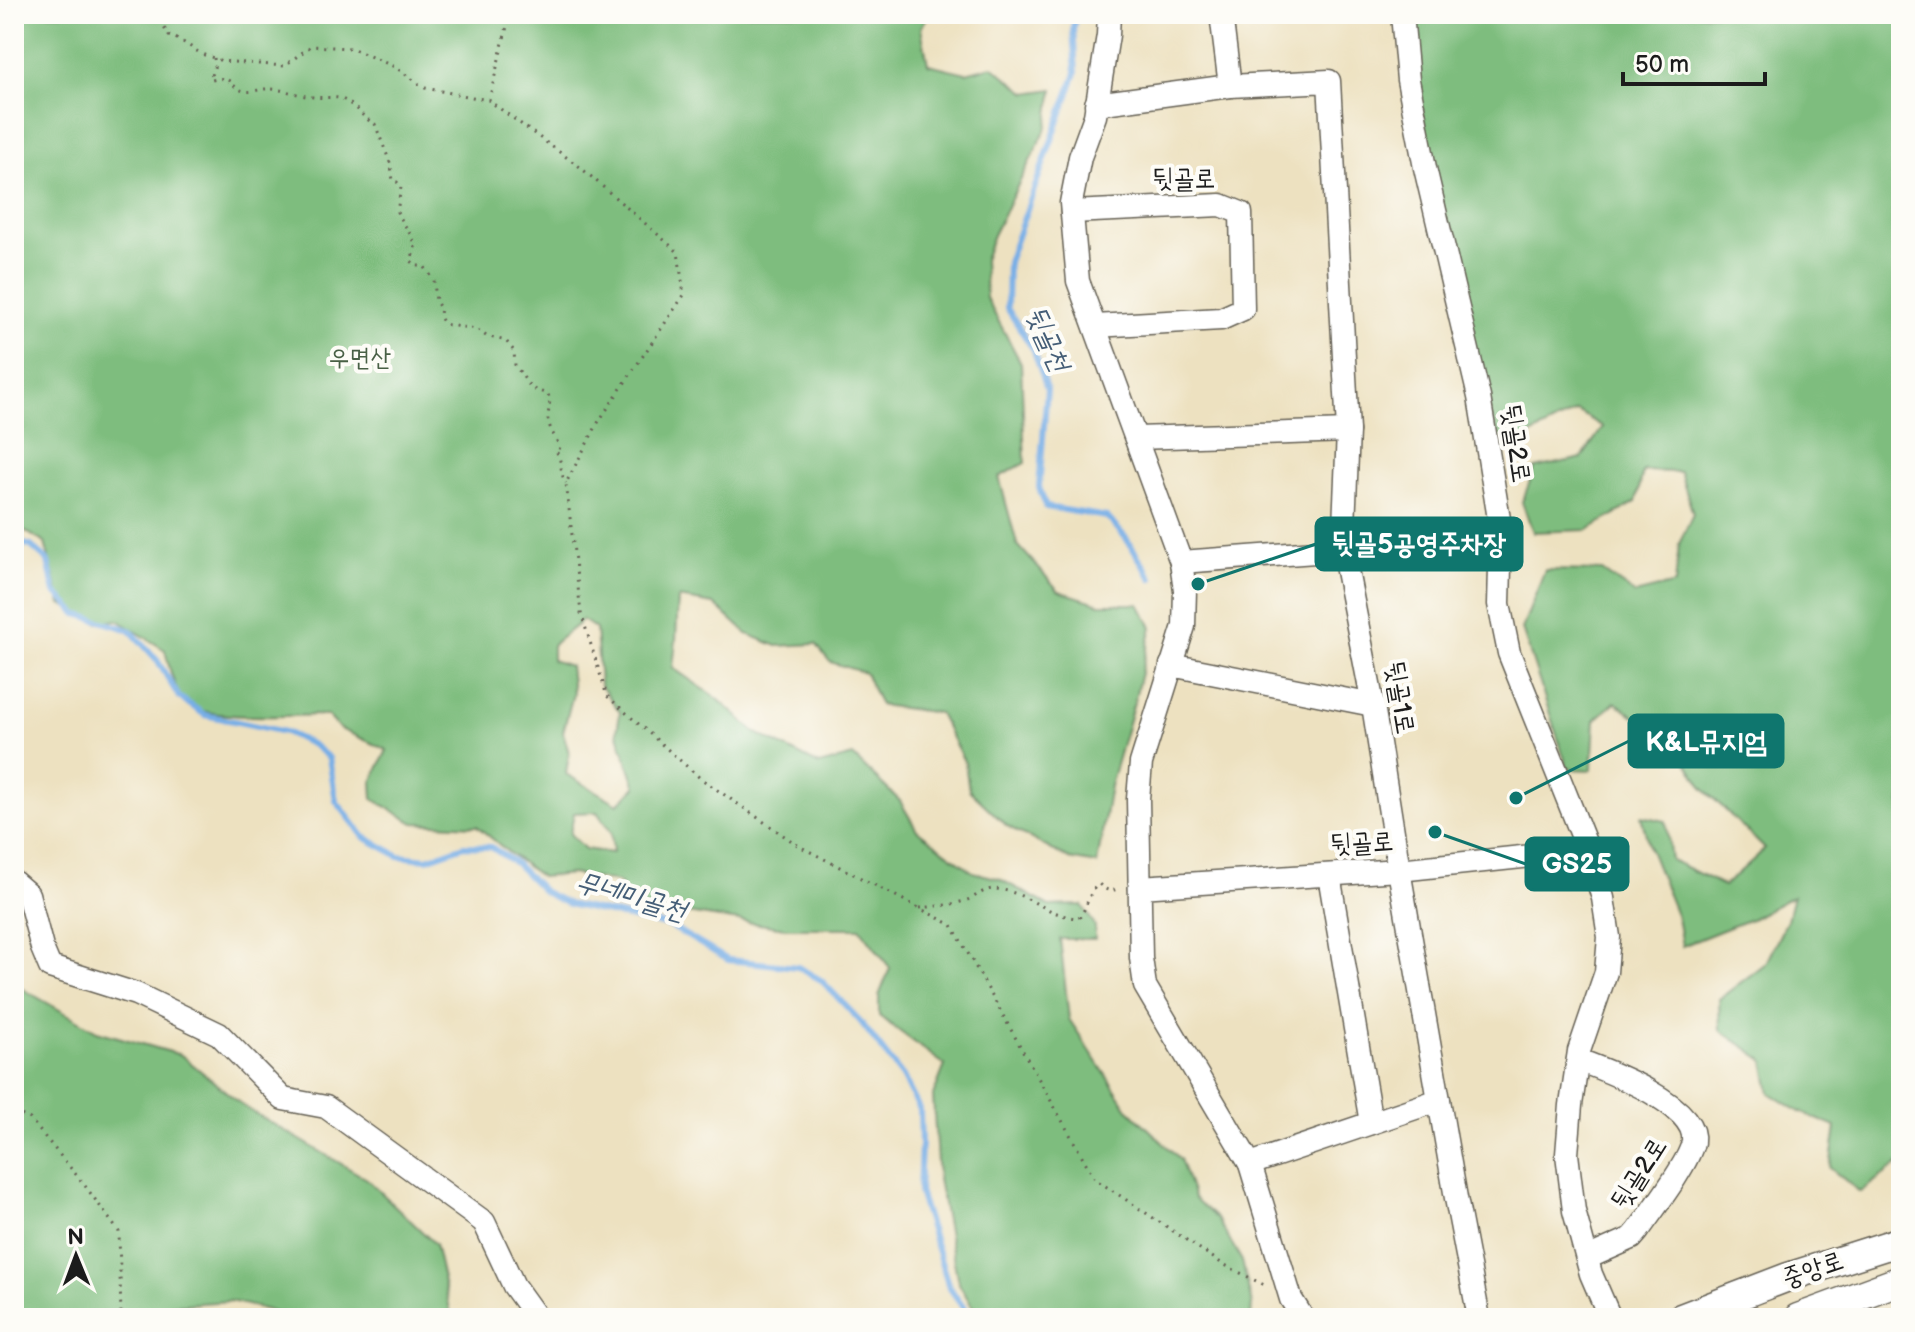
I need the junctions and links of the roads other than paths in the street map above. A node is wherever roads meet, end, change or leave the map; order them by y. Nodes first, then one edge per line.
1 (1109, 14) edge
2 (1221, 14) edge
3 (1402, 14) edge
4 (1230, 86) junction
5 (1096, 104) junction
6 (1072, 212) junction
7 (1095, 326) junction
8 (1348, 431) junction
9 (1137, 438) junction
10 (1501, 531) junction
11 (1343, 550) junction
12 (1181, 562) junction
13 (1171, 665) junction
14 (1373, 705) junction
15 (1588, 850) junction
16 (1399, 870) junction
17 (1329, 875) junction
18 (14, 882) edge
19 (1140, 884) junction
20 (1578, 1060) junction
21 (1439, 1100) junction
22 (1371, 1123) junction
23 (1250, 1164) junction
24 (1901, 1241) edge
25 (1587, 1258) junction
26 (1901, 1280) edge
27 (1297, 1308) edge
28 (1836, 1310) edge
29 (537, 1318) edge
30 (1479, 1318) edge
31 (1610, 1318) edge
32 (1681, 1318) edge
33 (1798, 1318) edge

1 - 5 street
2 - 4 street
3 - 10 street, 뒷골2로
4 - 5 street
4 - 8 street, 뒷골1로
5 - 6 street
6 - 7 street
6 - 7 street, 뒷골로
7 - 9 street
8 - 9 street
8 - 11 street, 뒷골1로
9 - 12 street
10 - 11 street
10 - 15 street, 뒷골2로
11 - 12 street
11 - 14 street, 뒷골1로
12 - 13 street
13 - 14 street
13 - 19 street
14 - 16 street, 뒷골1로
15 - 16 street, 뒷골로
15 - 20 street, 뒷골2로
16 - 17 street, 뒷골로
16 - 21 street, 뒷골1로
17 - 19 street, 뒷골로
17 - 22 street
18 - 29 street
19 - 23 street
20 - 25 street, 뒷골2로
20 - 25 street, 뒷골2로
21 - 22 street
21 - 30 street, 뒷골1로
22 - 23 street
23 - 27 street
24 - 32 main road, 중앙로
25 - 31 street, 뒷골2로
26 - 28 main road, 중앙로
28 - 33 main road, 중앙로

